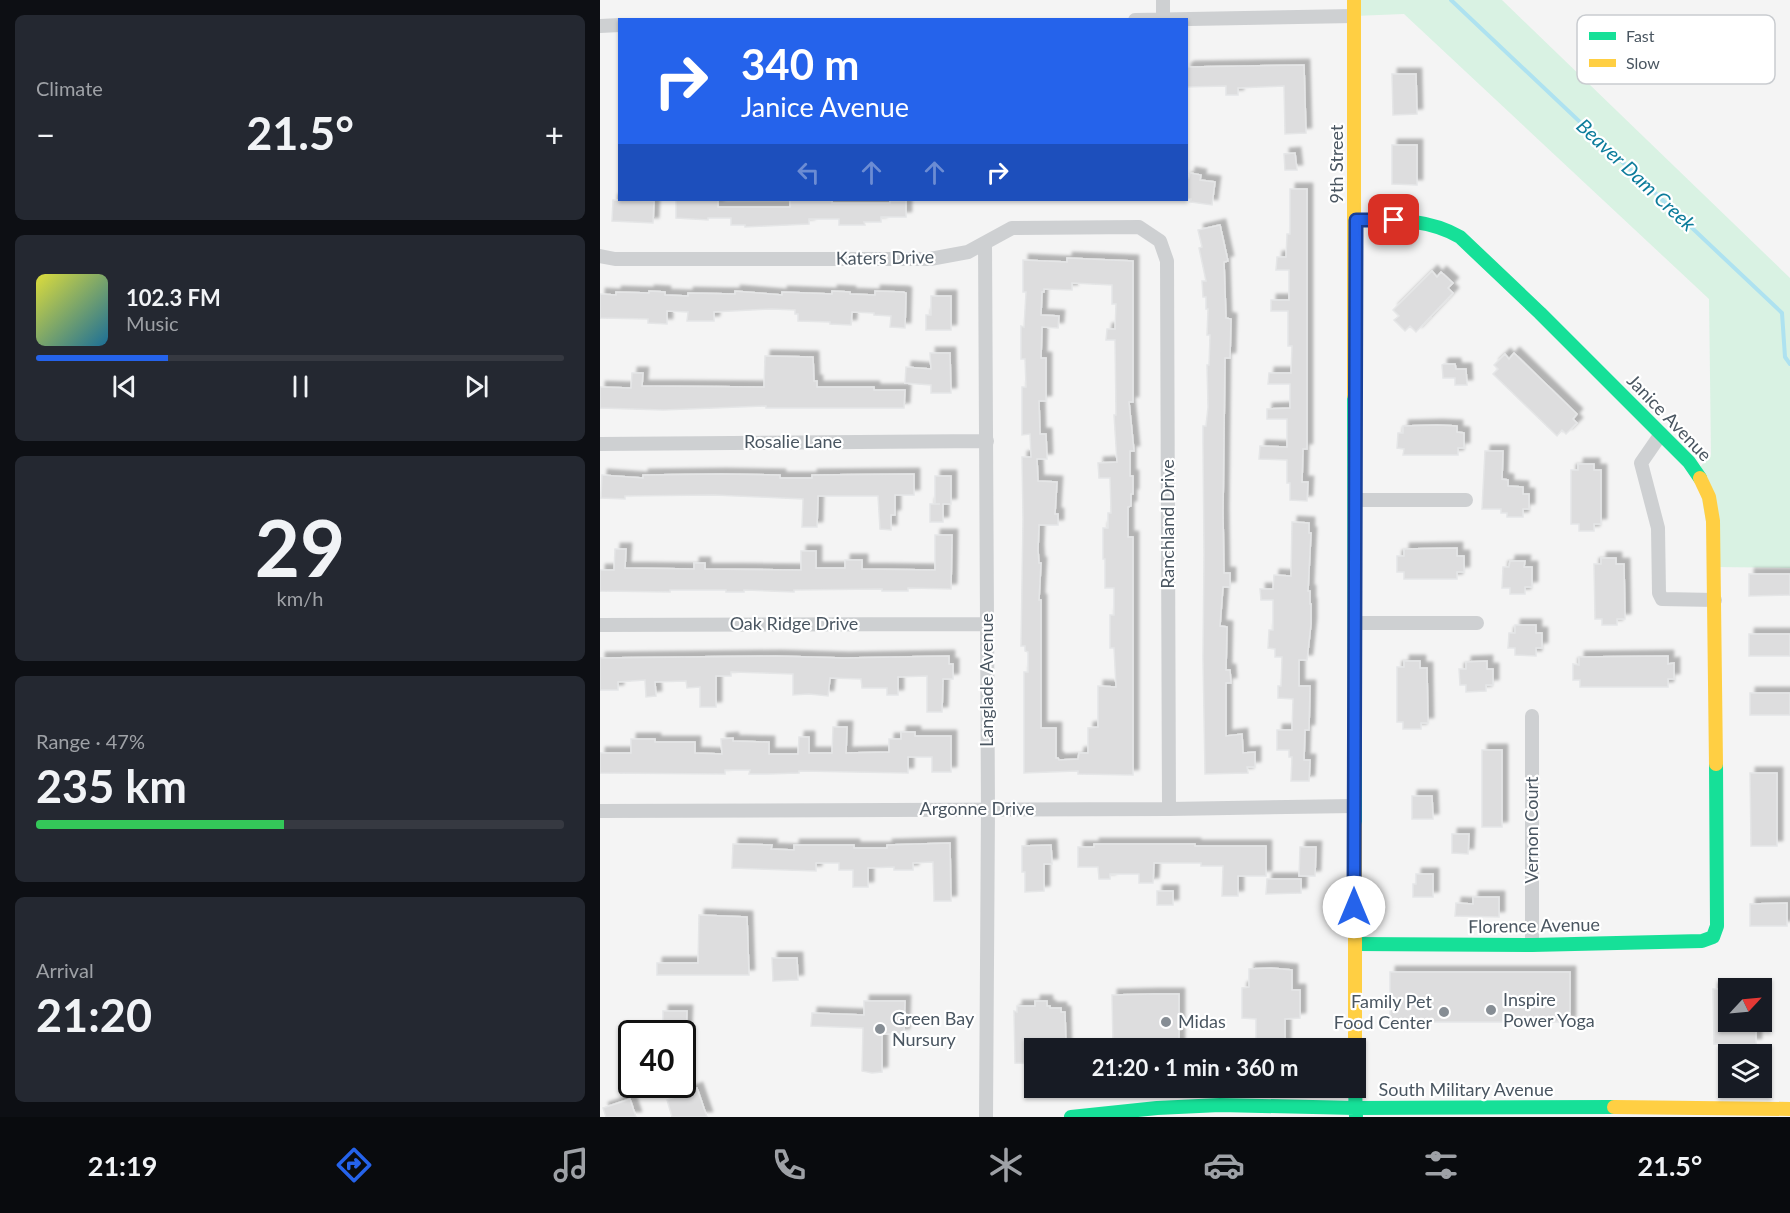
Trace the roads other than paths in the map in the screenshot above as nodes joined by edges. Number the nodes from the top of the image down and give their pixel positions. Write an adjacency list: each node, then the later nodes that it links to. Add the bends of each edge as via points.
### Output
1 (1163, 0): 4 (street)
2 (1354, 0): 3 (street, 9th Street)
3 (1354, 16): 5 (street); 8 (street, 9th Street)
4 (1164, 18)
5 (1188, 19)
6 (618, 25): 7 (street)
7 (600, 26)
8 (1356, 220): 12 (street, Janice Avenue, via 1420,221 1454,232); 15 (street, 9th Street)
9 (1160, 241): 10 (street, Katers Drive, via 1139,227 1012,228); 25 (street, Ranchland Drive, via 1167,261)
10 (985, 244): 11 (street, Katers Drive, via 968,252 930,259); 13 (street, Langlade Avenue)
11 (600, 256)
12 (1661, 434): 17 (street, Janice Avenue, via 1697,471 1710,496); 17 (street, via 1641,463 1658,528 1659,593 1662,599)
13 (987, 441): 14 (street, Rosalie Lane); 20 (street, Langlade Avenue)
14 (600, 444)
15 (1355, 500): 16 (street); 18 (street, 9th Street)
16 (1466, 500)
17 (1715, 600): 27 (street, Janice Avenue, via 1717,926)
18 (1356, 623): 19 (street); 23 (street, 9th Street)
19 (1477, 623)
20 (987, 624): 21 (street, Oak Ridge Drive); 24 (street, Langlade Avenue)
21 (600, 625)
22 (1532, 716): 29 (street, Vernon Court)
23 (1354, 806): 25 (street, Argonne Drive); 28 (street, 9th Street)
24 (987, 809): 25 (street, Argonne Drive); 26 (street, Argonne Drive); 34 (street, Langlade Avenue)
25 (1168, 809)
26 (600, 811)
27 (1713, 937): 29 (street, Florence Avenue, via 1702,941)
28 (1355, 944): 29 (street, Florence Avenue); 30 (street, 9th Street)
29 (1532, 945)
30 (1355, 1038)
31 (1355, 1098): 33 (street)
32 (1790, 1109): 33 (street, South Military Avenue, via 1608,1107)
33 (1356, 1113): 35 (street, South Military Avenue, via 1220,1105)
34 (986, 1117)
35 (1071, 1117)

